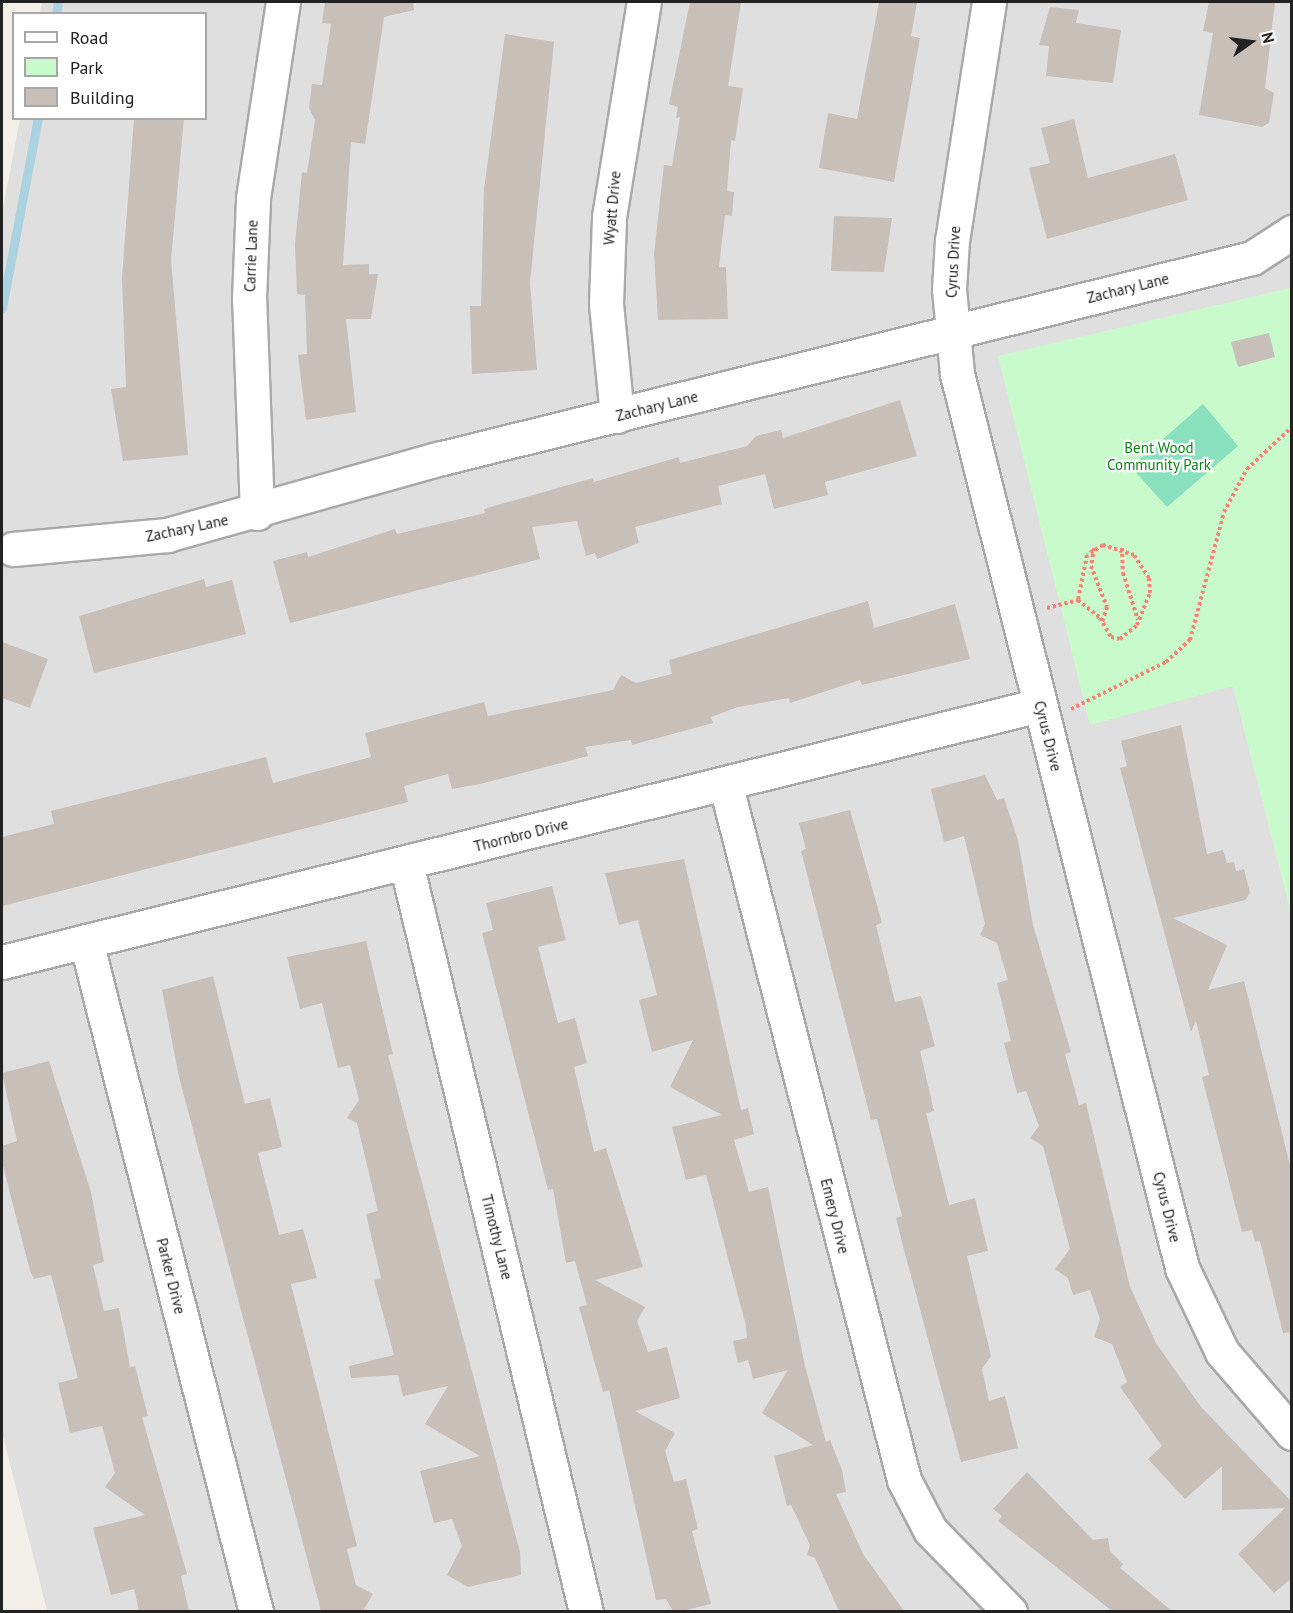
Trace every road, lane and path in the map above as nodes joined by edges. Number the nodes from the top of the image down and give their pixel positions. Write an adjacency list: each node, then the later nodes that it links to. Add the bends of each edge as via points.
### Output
1 (283, 2): 8 (street, Carrie Lane, via 253,198 249,299)
2 (644, 2): 6 (street, Wyatt Drive, via 609,217 606,304)
3 (989, 2): 5 (street, Cyrus Drive, via 952,240)
4 (1292, 232): 5 (street, Zachary Lane, via 1252,258)
5 (953, 331): 6 (street, Zachary Lane); 13 (street, Cyrus Drive, via 957,374)
6 (617, 416): 8 (street, Zachary Lane, via 438,459)
7 (1292, 427): 16 (path, via 1248,469 1224,512 1190,640 1166,662 1079,706)
8 (257, 513): 11 (street, Zachary Lane, via 167,535)
9 (1094, 548): 10 (path); 12 (path, via 1087,555); 15 (path, via 1091,566 1107,607)
10 (1122, 548): 14 (path, via 1123,573); 14 (path, via 1149,578 1150,593)
11 (13, 549)
12 (1078, 600): 13 (path); 15 (path)
13 (1018, 616): 16 (street, Cyrus Drive)
14 (1138, 621): 15 (path, via 1120,639 1112,637)
15 (1101, 623)
16 (1041, 711): 17 (street, Thornbro Drive); 21 (street, Cyrus Drive, via 1182,1268 1222,1352)
17 (726, 786): 18 (street, Thornbro Drive); 24 (street, Emery Drive, via 904,1480 930,1530)
18 (406, 863): 19 (street, Thornbro Drive); 23 (street, Timothy Lane)
19 (86, 941): 20 (street, Thornbro Drive); 22 (street, Parker Drive)
20 (2, 962)
21 (1292, 1433)
22 (256, 1611)
23 (586, 1611)
24 (1010, 1611)

